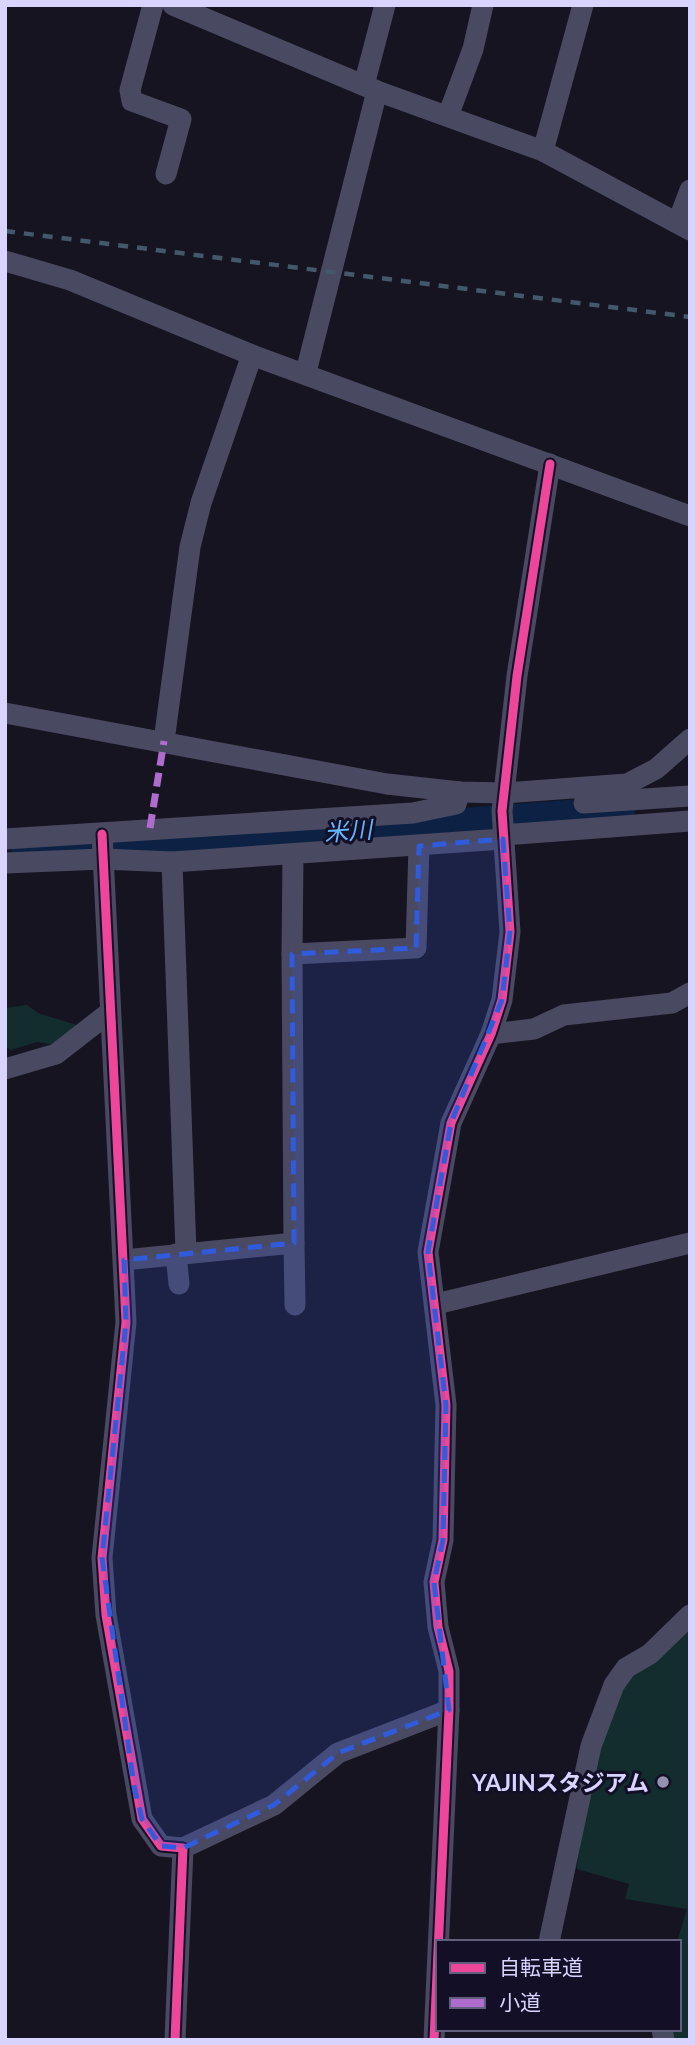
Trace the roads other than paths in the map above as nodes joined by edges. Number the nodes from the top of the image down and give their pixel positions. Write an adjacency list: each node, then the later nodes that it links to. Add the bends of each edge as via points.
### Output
1 (153, 5): 10 (street, via 130,90 132,101 141,107 180,119)
2 (173, 5): 6 (street)
3 (385, 5): 7 (street)
4 (483, 5): 8 (street, via 473,49)
5 (583, 5): 9 (street)
6 (202, 11): 7 (street)
7 (370, 88): 8 (street); 15 (street)
8 (448, 116): 9 (street)
9 (543, 151): 12 (street)
10 (166, 174)
11 (690, 190): 12 (street)
12 (684, 226)
13 (5, 261): 14 (street, via 69,280)
14 (253, 355): 15 (street); 20 (street, via 190,547)
15 (306, 372): 16 (street)
16 (550, 464): 17 (street); 23 (street, via 517,676)
17 (690, 516)
18 (5, 713): 20 (street)
19 (690, 739): 23 (street, via 656,769 627,784)
20 (164, 741): 21 (street, via 387,784)
21 (460, 792): 23 (street); 25 (street, via 456,804 413,813)
22 (690, 796): 23 (street)
23 (503, 819): 24 (street); 27 (street); 35 (street, via 510,932 502,1000)
24 (690, 821)
25 (102, 834): 26 (street); 29 (street)
26 (5, 839)
27 (419, 846): 28 (street); 32 (street, via 416,948)
28 (293, 855): 30 (street); 32 (street)
29 (103, 859): 30 (street); 31 (street); 34 (street)
30 (172, 862): 39 (street)
31 (5, 863)
32 (292, 954): 37 (street)
33 (690, 993): 35 (street, via 673,1003 564,1015 517,1034)
34 (110, 1012): 36 (street, via 56,1054); 40 (street)
35 (491, 1034): 42 (street, via 451,1123 446,1146 428,1252)
36 (5, 1069)
37 (293, 1243): 39 (street); 43 (street)
38 (690, 1243): 42 (street)
39 (181, 1253): 40 (street); 41 (street)
40 (124, 1259): 46 (street, via 127,1322 102,1558 106,1615 142,1819 161,1846)
41 (179, 1284)
42 (436, 1304): 45 (street, via 446,1405 443,1540 433,1582 449,1671)
43 (295, 1305)
44 (690, 1615): 48 (street, via 650,1654 626,1668 614,1685 591,1746)
45 (449, 1710): 46 (street, via 338,1753 274,1805); 47 (street)
46 (183, 1848): 50 (street)
47 (438, 1940)
48 (549, 1940)
49 (436, 1980): 51 (street)
50 (175, 2040)
51 (434, 2040)

